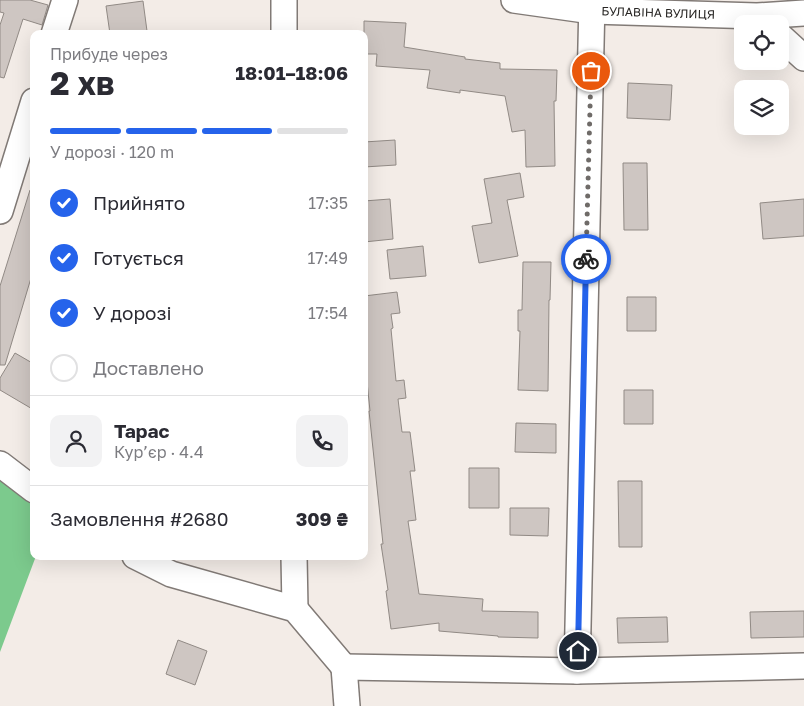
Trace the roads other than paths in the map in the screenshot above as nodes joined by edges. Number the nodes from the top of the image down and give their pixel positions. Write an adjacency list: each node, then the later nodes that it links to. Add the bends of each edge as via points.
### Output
1 (65, 0): 8 (street)
2 (284, 0): 9 (street)
3 (514, 0): 4 (street, БУЛАВІНА ВУЛИЦЯ)
4 (592, 6): 7 (street, БУЛАВІНА ВУЛИЦЯ); 21 (street)
5 (804, 12): 6 (street, БУЛАВІНА ВУЛИЦЯ)
6 (788, 15)
7 (734, 18)
8 (55, 30)
9 (284, 30)
10 (789, 44): 11 (street)
11 (804, 58)
12 (30, 114): 13 (street)
13 (0, 211)
14 (0, 464): 15 (street)
15 (30, 487)
16 (143, 560): 18 (street, via 171,574)
17 (294, 560): 18 (street)
18 (295, 609): 20 (street)
19 (804, 666): 21 (street)
20 (344, 667): 21 (street); 22 (street)
21 (577, 671)
22 (347, 706)

